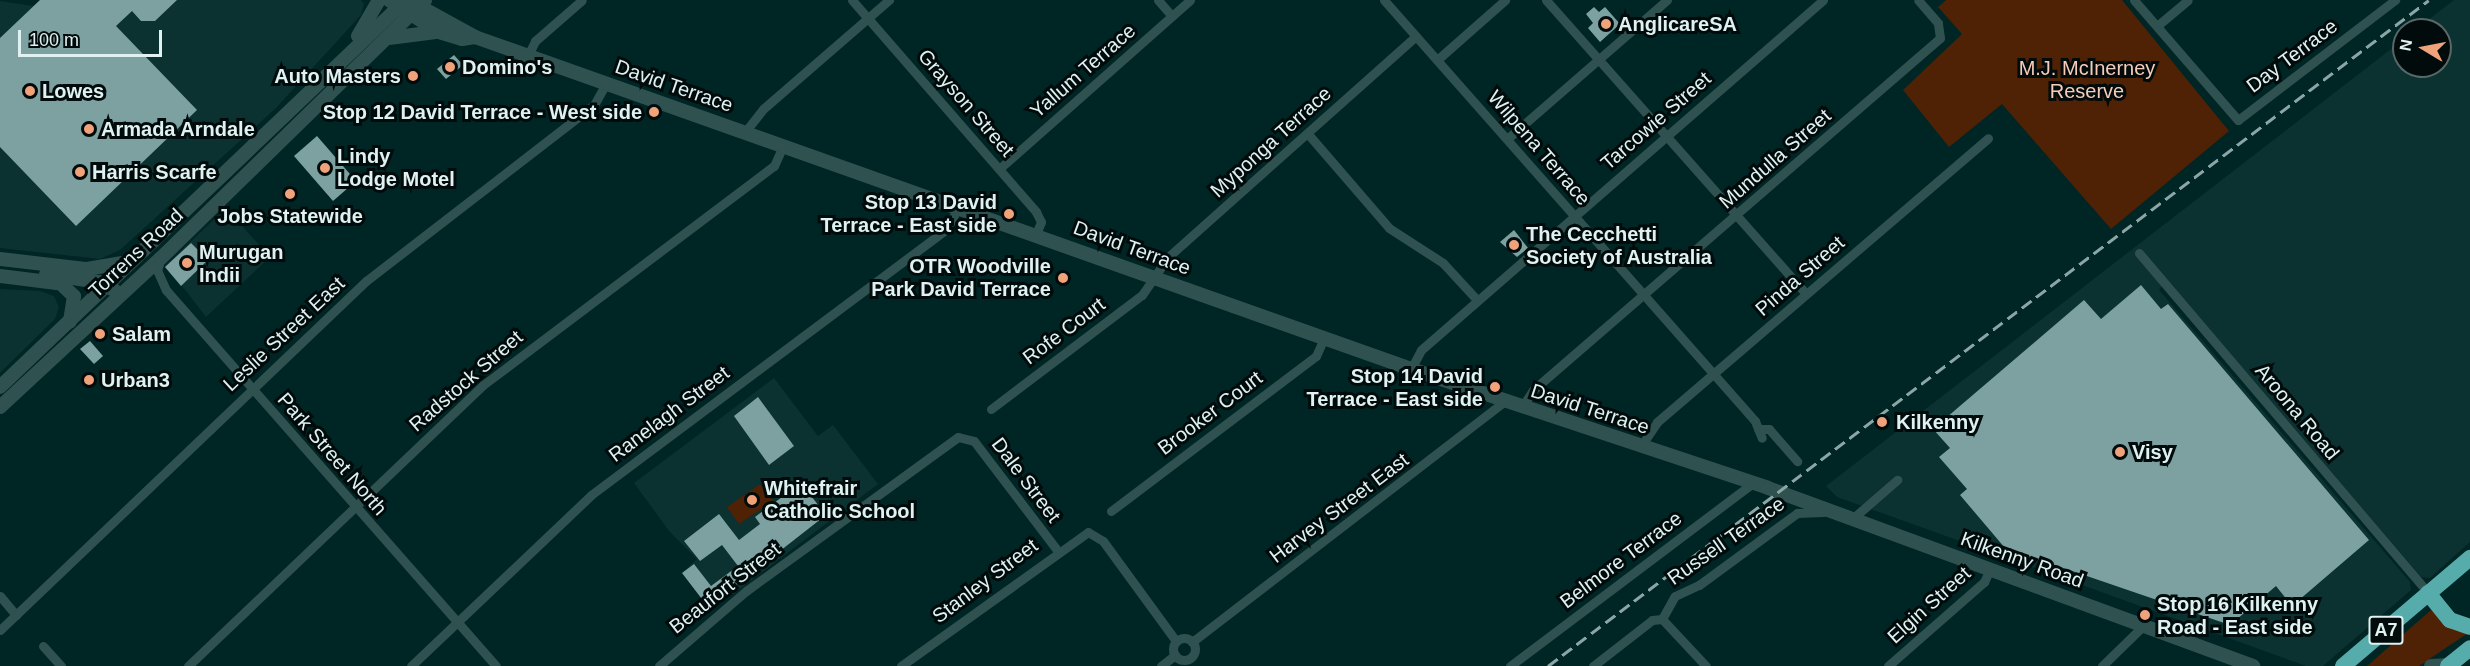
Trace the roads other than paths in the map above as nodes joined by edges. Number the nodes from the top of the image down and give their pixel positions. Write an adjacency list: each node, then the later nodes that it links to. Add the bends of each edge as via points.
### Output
1 (379, 0): 24 (main road)
2 (582, 0): 25 (street, via 535,41)
3 (852, 0): 18 (street, Grayson Street)
4 (889, 0): 18 (street)
5 (1158, 0): 17 (street)
6 (1190, 0): 17 (street, Yallum Terrace)
7 (1384, 0): 21 (street, Wilpena Terrace)
8 (1505, 0): 27 (street)
9 (1546, 0): 26 (street)
10 (1667, 0): 26 (street)
11 (1823, 0): 31 (street, Tarcowie Street)
12 (1918, 0): 38 (street, Mundulla Street, via 1940,31 1940,38)
13 (2134, 0): 19 (street)
14 (2188, 0): 19 (street)
15 (2396, 0): 19 (street, Day Terrace, via 2238,120)
16 (408, 5): 20 (main road, David Terrace); 22 (main road, David Terrace); 23 (main road, Torrens Road); 24 (main road, Torrens Road)
17 (1172, 16): 35 (street, Yallum Terrace)
18 (868, 18): 29 (street, via 763,110); 35 (street, Grayson Street)
19 (2157, 26)
20 (439, 32): 22 (main road, David Terrace, via 462,39); 23 (main road)
21 (1416, 36): 27 (street, Wilpena Terrace); 30 (street, Myponga Terrace)
22 (475, 37): 25 (main road, David Terrace)
23 (389, 38): 42 (main road, Torrens Road)
24 (355, 47): 41 (main road, Torrens Road)
25 (528, 56): 28 (main road, David Terrace)
26 (1599, 59): 31 (street); 33 (street)
27 (1437, 60): 33 (street, Wilpena Terrace)
28 (606, 83): 29 (main road, David Terrace); 58 (street, Leslie Street East, via 594,105 380,269)
29 (746, 132): 34 (main road, David Terrace)
30 (1308, 134): 46 (street, Myponga Terrace, via 1168,257); 52 (street, via 1389,228 1443,262)
31 (1668, 135): 37 (street, Tarcowie Street); 38 (street)
32 (1988, 138): 49 (street, Pinda Street)
33 (1507, 139): 37 (street, Wilpena Terrace)
34 (783, 146): 36 (main road, David Terrace); 69 (street, Radstock Street, via 774,166 483,385)
35 (999, 169): 39 (street, Grayson Street, via 1039,217)
36 (958, 207): 39 (main road, David Terrace); 80 (street, Ranelagh Street, via 947,229 591,495)
37 (1574, 215): 50 (street, Wilpena Terrace); 52 (street, Tarcowie Street)
38 (1738, 215): 49 (street); 50 (street, Mundulla Street)
39 (1036, 234): 46 (main road, David Terrace)
40 (2139, 253): 76 (street, Aroona Road)
41 (139, 256): 43 (main road, via 110,268 91,269); 48 (main road, Torrens Road)
42 (161, 258): 51 (main road, Torrens Road); 58 (street, Park Street North, via 157,270 166,290)
43 (0, 260)
44 (0, 267): 48 (main road)
45 (0, 276): 47 (main road)
46 (1154, 277): 54 (main road, David Terrace); 62 (street, Rofe Court, via 1142,295)
47 (60, 284): 48 (main road); 53 (main road, via 74,296)
48 (105, 289): 51 (main road); 53 (main road, Torrens Road)
49 (1806, 294): 56 (street, Pinda Street)
50 (1645, 295): 56 (street, Wilpena Terrace); 61 (street, Mundulla Street, via 1533,390)
51 (119, 296): 60 (main road, Torrens Road)
52 (1477, 300): 55 (street, Tarcowie Street, via 1421,350)
53 (70, 323): 57 (main road, Torrens Road)
54 (1324, 338): 55 (main road, David Terrace); 70 (street, Brooker Court, via 1316,356)
55 (1411, 369): 59 (main road, David Terrace)
56 (1713, 373): 64 (street, Pinda Street, via 1646,433); 65 (street, Wilpena Terrace, via 1760,434 1769,429)
57 (0, 387)
58 (252, 389): 69 (street, Park Street North); 78 (street, Leslie Street East)
59 (1505, 401): 61 (main road, David Terrace); 85 (street, Harvey Street East)
60 (0, 407)
61 (1522, 407): 64 (main road, David Terrace)
62 (991, 409)
63 (962, 436): 73 (street, Dale Street, via 974,441); 95 (street, Beaufort Street, via 746,591)
64 (1641, 446): 67 (main road, David Terrace)
65 (1797, 461)
66 (1897, 480): 72 (street)
67 (1753, 483): 68 (main road, David Terrace); 99 (street, Belmore Terrace)
68 (1778, 492): 71 (main road, Kilkenny Road)
69 (354, 508): 80 (street, Park Street North); 92 (street, Radstock Street)
70 (1111, 511)
71 (1834, 513): 72 (main road, Kilkenny Road); 79 (street, Russell Terrace, via 1804,511 1699,585 1675,596)
72 (1852, 519): 75 (main road, Kilkenny Road)
73 (1057, 550): 84 (street, Stanley Street, via 1080,534 1093,533); 96 (street, Stanley Street)
74 (2470, 558): 76 (highway, A7)
75 (1990, 569): 81 (main road, Kilkenny Road); 103 (street, Elgin Street, via 1984,582)
76 (2428, 593): 82 (highway, via 2450,620); 106 (highway, A7)
77 (0, 596): 78 (street)
78 (16, 615): 83 (street, Leslie Street East)
79 (1662, 619): 90 (street, Russell Terrace, via 1652,620); 102 (street)
80 (456, 622): 93 (street, Ranelagh Street); 94 (street, Park Street North)
81 (2144, 625): 104 (street); 105 (main road, Kilkenny Road)
82 (2470, 627)
83 (0, 630)
84 (1176, 641): 85 (street, via 1186,638); 88 (street)
85 (1192, 642): 89 (street)
86 (43, 646): 91 (street)
87 (2470, 648): 108 (highway)
88 (1175, 656): 89 (street); 97 (street)
89 (1191, 657): 98 (street)
90 (1604, 657): 100 (street, Russell Terrace); 101 (street)
91 (61, 666)
92 (188, 666)
93 (411, 666)
94 (495, 666)
95 (659, 666)
96 (901, 666)
97 (1161, 666)
98 (1198, 666)
99 (1510, 666)
100 (1593, 666)
101 (1611, 666)
102 (1706, 666)
103 (1888, 666)
104 (2102, 666)
105 (2253, 666)
106 (2343, 666)
107 (2431, 666): 108 (main road)
108 (2449, 666)

